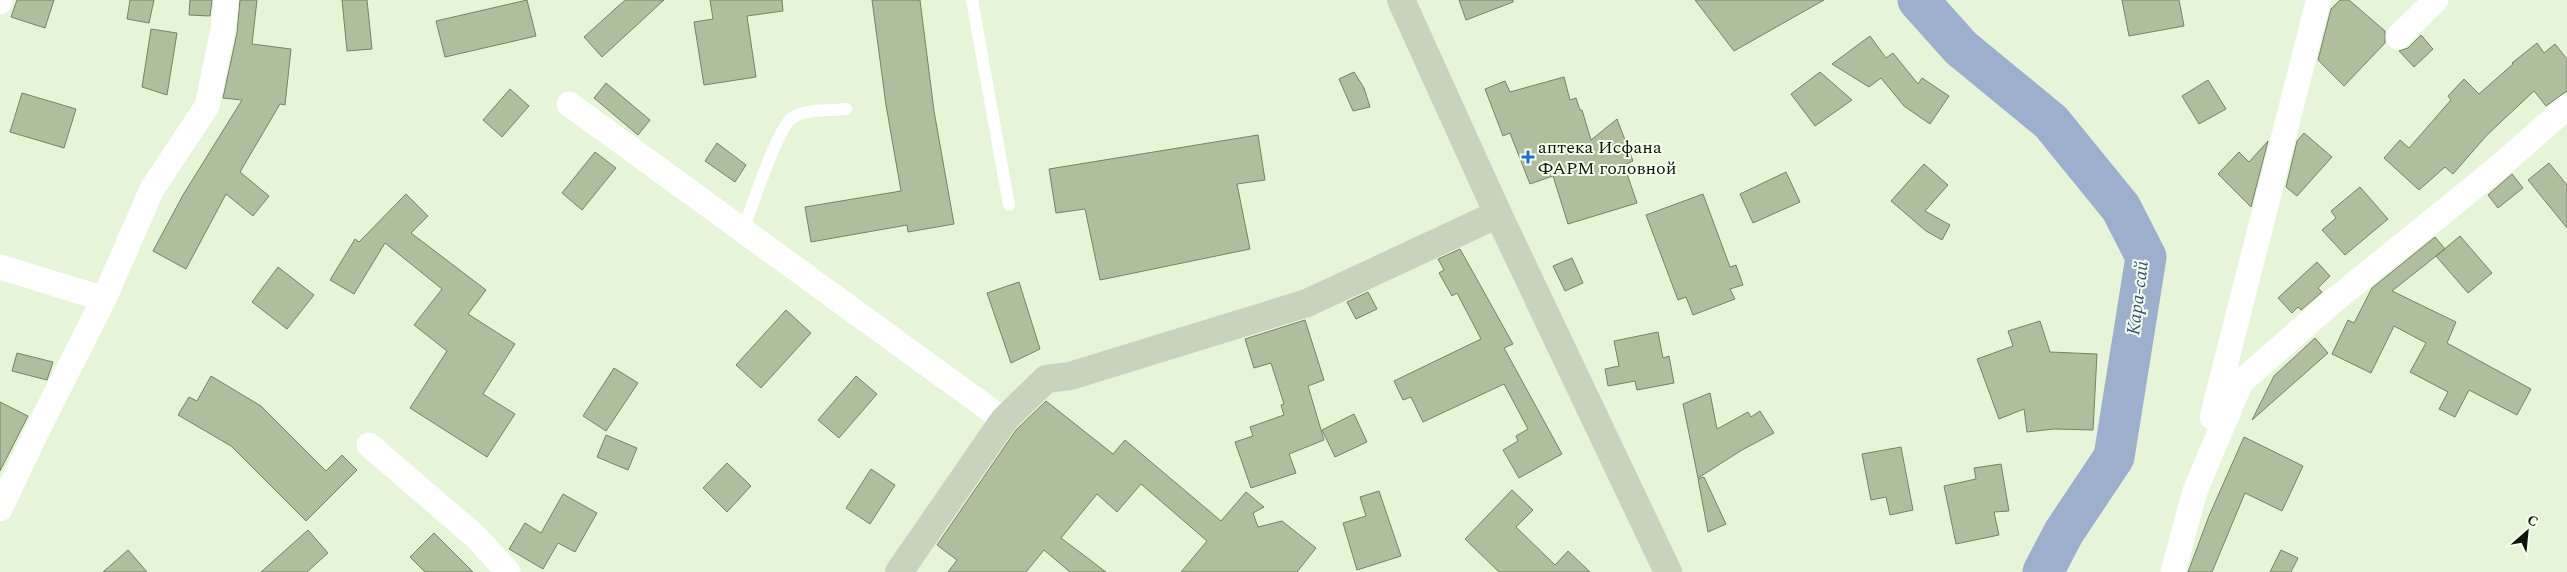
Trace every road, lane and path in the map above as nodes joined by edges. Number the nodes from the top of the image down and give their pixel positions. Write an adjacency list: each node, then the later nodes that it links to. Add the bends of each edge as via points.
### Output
1 (226, 0): 16 (street, via 207,106 152,189)
2 (972, 0): 12 (lane)
3 (1385, 0): 7 (street)
4 (1401, 0): 7 (street)
5 (2436, 0): 8 (street)
6 (2318, 2): 23 (street)
7 (1412, 27): 13 (street)
8 (2398, 37)
9 (569, 104): 14 (street)
10 (2567, 107): 23 (street, via 2500,166 2331,302 2241,382 2195,491)
11 (846, 109): 14 (lane, via 803,113 790,120 780,136)
12 (1009, 205)
13 (1498, 214): 17 (street, via 1307,303 1070,376 1046,379); 22 (street)
14 (743, 230): 17 (street)
15 (0, 267): 16 (street)
16 (104, 299): 19 (street)
17 (1004, 420): 21 (street)
18 (369, 445): 20 (street, via 476,537)
19 (0, 509)
20 (508, 572)
21 (899, 572)
22 (1668, 572)
23 (2173, 572)

